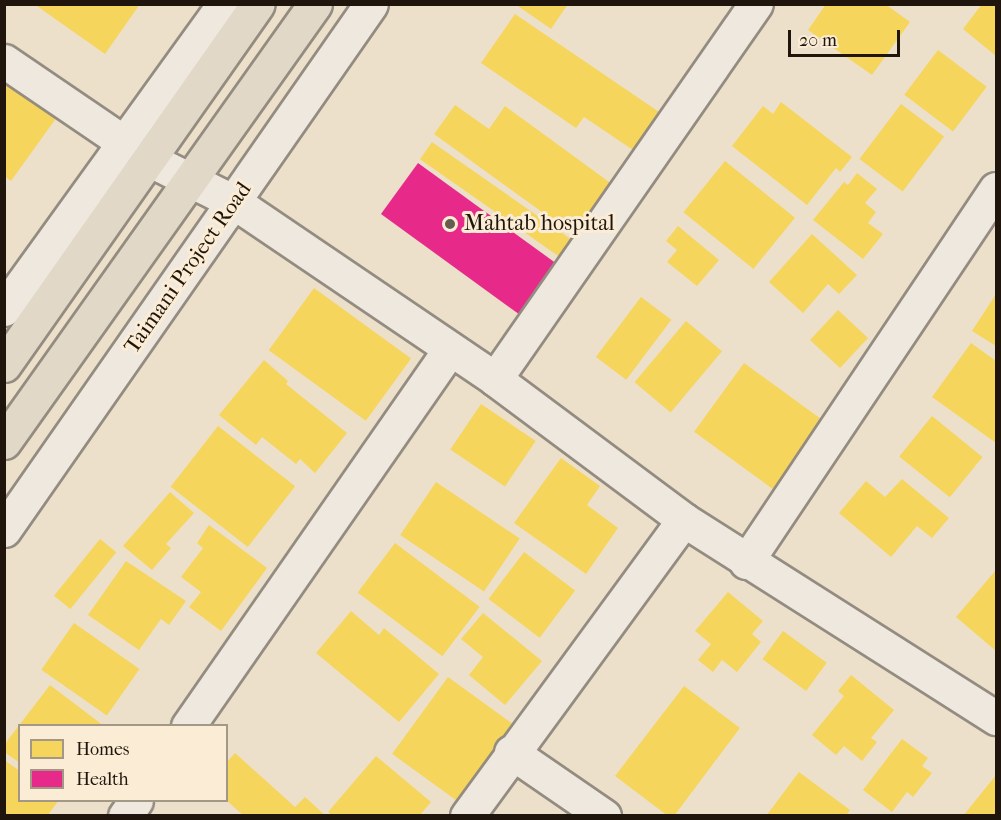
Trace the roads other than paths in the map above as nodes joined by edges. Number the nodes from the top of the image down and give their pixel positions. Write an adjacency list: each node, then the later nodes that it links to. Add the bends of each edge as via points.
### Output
1 (224, 4): 7 (street)
2 (258, 4): 7 (main road)
3 (315, 4): 8 (main road, Taimani Project Road)
4 (371, 4): 10 (street, Taimani Project Road)
5 (756, 4): 14 (street)
6 (4, 61): 7 (street)
7 (138, 151): 8 (street); 11 (street); 13 (main road)
8 (193, 181): 10 (street); 15 (main road, Taimani Project Road)
9 (996, 189): 18 (street)
10 (234, 202): 12 (street); 17 (street, Taimani Project Road)
11 (4, 309)
12 (449, 350): 14 (street); 20 (street)
13 (4, 365)
14 (495, 379): 16 (street)
15 (4, 442)
16 (684, 520): 18 (street); 21 (street)
17 (4, 530)
18 (746, 562): 19 (street)
19 (996, 718)
20 (189, 724)
21 (511, 752): 24 (street); 25 (street)
22 (135, 802): 23 (street)
23 (125, 816)
24 (467, 816)
25 (604, 816)

